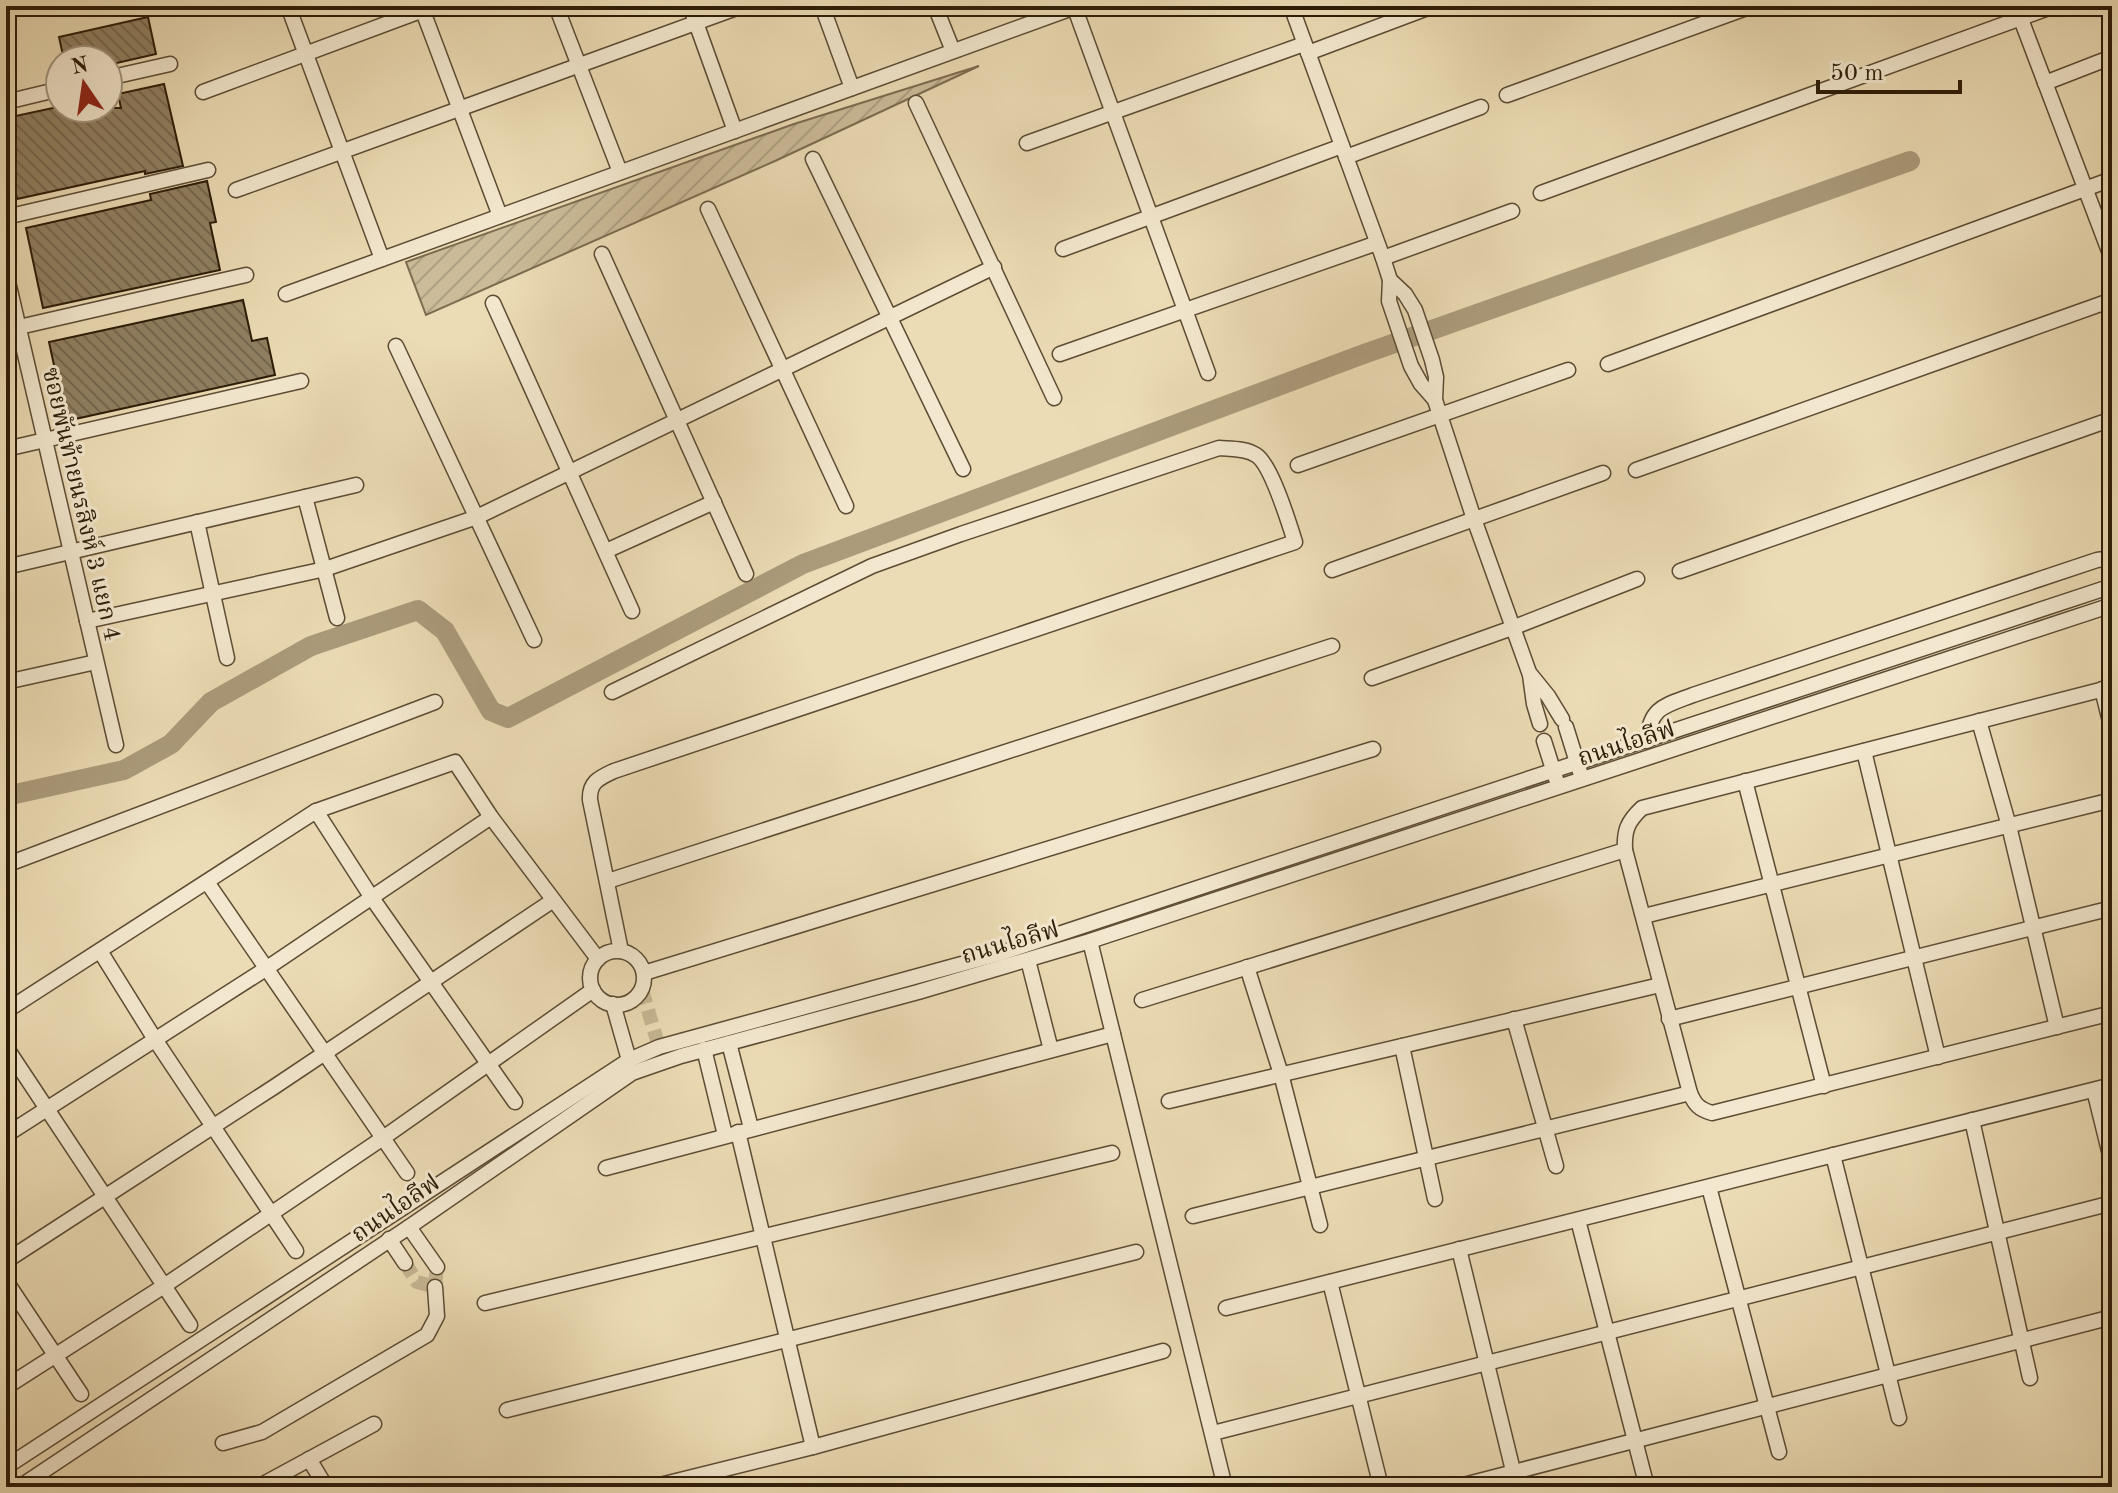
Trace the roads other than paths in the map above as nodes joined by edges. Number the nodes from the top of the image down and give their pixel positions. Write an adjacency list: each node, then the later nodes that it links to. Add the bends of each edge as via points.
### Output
1 (288, 6): 17 (street)
2 (556, 6): 20 (street)
3 (690, 6): 14 (street)
4 (742, 6): 14 (street)
5 (822, 6): 23 (street)
6 (935, 6): 16 (street)
7 (1075, 6): 16 (street); 31 (street)
8 (1291, 6): 15 (street)
9 (1433, 6): 15 (street)
10 (1752, 6): 26 (street)
11 (2054, 6): 13 (street)
12 (426, 7): 17 (street); 30 (street)
13 (2019, 12): 22 (street); 42 (street)
14 (696, 23): 20 (street); 32 (street)
15 (1306, 48): 31 (street); 34 (street)
16 (953, 51): 23 (street)
17 (306, 54): 24 (street); 35 (street)
18 (2112, 57): 22 (street)
19 (170, 64): 21 (street)
20 (579, 65): 30 (street); 38 (street)
21 (124, 74)
22 (2045, 83): 40 (street)
23 (852, 88): 32 (street)
24 (203, 92)
25 (44, 93): 27 (street)
26 (1507, 95)
27 (6, 102)
28 (916, 103): 54 (street)
29 (1481, 107): 34 (street)
30 (460, 109): 35 (street); 45 (street)
31 (1113, 112): 33 (street); 46 (street)
32 (735, 131): 38 (street)
33 (1027, 143)
34 (1344, 151): 46 (street); 48 (street)
35 (342, 152): 41 (street); 52 (street)
36 (813, 159): 62 (street)
37 (208, 170): 47 (street)
38 (620, 172): 45 (street)
39 (2112, 179): 40 (street)
40 (2086, 189): 53 (street); 66 (street)
41 (236, 190)
42 (1541, 193)
43 (708, 209): 67 (street)
44 (1512, 211): 51 (street)
45 (500, 216): 52 (street)
46 (1151, 216): 49 (street); 61 (street)
47 (6, 217)
48 (1377, 243): 51 (street); 61 (street)
49 (1063, 249)
50 (602, 254): 75 (street)
51 (1383, 258): 57 (street)
52 (382, 259): 58 (street)
53 (2112, 259)
54 (994, 267): 62 (street); 71 (street)
55 (6, 273): 63 (street, ซอยพันท้ายนรสิงห์ 3 แยก 4)
56 (246, 275): 63 (street)
57 (1390, 280): 72 (street, via 1389,301 1411,366); 72 (street, via 1415,310 1436,377)
58 (286, 294)
59 (2112, 300): 80 (street)
60 (493, 303): 81 (street)
61 (1185, 310): 65 (street); 69 (street)
62 (890, 319): 67 (street); 79 (street)
63 (12, 329): 76 (street, ซอยพันท้ายนรสิงห์ 3 แยก 4)
64 (396, 346): 87 (street)
65 (1060, 354)
66 (1608, 364)
67 (784, 367): 75 (street); 86 (street)
68 (1568, 370): 73 (street)
69 (1208, 373)
70 (301, 381): 76 (street)
71 (1054, 398)
72 (1435, 400): 73 (street)
73 (1440, 416): 78 (street); 88 (street)
74 (2112, 419): 96 (street)
75 (677, 420): 81 (street); 85 (street)
76 (45, 440): 77 (street); 90 (street, ซอยพันท้ายนรสิงห์ 3 แยก 4)
77 (6, 449)
78 (1298, 465)
79 (963, 469)
80 (1636, 470)
81 (571, 472): 87 (street); 91 (street)
82 (1603, 473): 88 (street)
83 (356, 485): 84 (street)
84 (305, 497): 89 (street); 94 (street)
85 (714, 502): 91 (street); 97 (street)
86 (846, 506)
87 (477, 517): 94 (street); 106 (street)
88 (1474, 519): 95 (street); 105 (street)
89 (197, 522): 90 (street); 100 (street)
90 (70, 551): 93 (street); 104 (street, ซอยพันท้ายนรสิงห์ 3 แยก 4)
91 (606, 551): 102 (street)
92 (2112, 558): 120 (street, via 1663,706 1652,715)
93 (6, 567)
94 (325, 569): 100 (street); 103 (street)
95 (1332, 570)
96 (1680, 571)
97 (746, 574)
98 (1637, 579): 105 (street)
99 (2112, 586): 120 (street, ถนนไอลีฟ)
100 (214, 593): 104 (street); 108 (street)
101 (2112, 605): 126 (street, ถนนไอลีฟ)
102 (632, 611)
103 (337, 618)
104 (87, 621): 109 (street, ซอยพันท้ายนรสิงห์ 3 แยก 4)
105 (1512, 628): 110 (street); 111 (street)
106 (534, 640)
107 (1332, 646): 136 (street)
108 (227, 658)
109 (96, 662): 112 (street); 121 (street, ซอยพันท้ายนรสิงห์ 3 แยก 4)
110 (1530, 675): 117 (street); 124 (street, via 1564,723)
111 (1372, 678)
112 (6, 682)
113 (2107, 688): 116 (street); 118 (street)
114 (612, 692): 136 (street, via 872,566 1219,448 1259,456 1295,542 596,779 590,789)
115 (435, 702): 135 (street)
116 (1979, 721): 123 (street); 132 (street)
117 (1540, 724)
118 (2112, 730)
119 (1544, 741): 125 (street)
120 (1647, 741): 124 (street, ถนนไอลีฟ)
121 (116, 745)
122 (1373, 749): 152 (street)
123 (1864, 751): 127 (street); 134 (street)
124 (1577, 763): 125 (street, ถนนไอลีฟ); 126 (street)
125 (1554, 771): 128 (street); 173 (street, ถนนไอลีฟ, via 998,954 659,1047)
126 (1583, 780): 128 (street, ถนนไอลีฟ)
127 (1745, 781): 133 (street, via 1642,808 1624,833); 138 (street)
128 (1558, 788): 144 (street, ถนนไอลีฟ)
129 (2112, 800): 132 (street)
130 (316, 811): 131 (street, via 455,762); 137 (street); 139 (street)
131 (491, 817): 139 (street); 140 (street)
132 (2009, 826): 134 (street); 143 (street)
133 (1625, 850): 142 (street); 150 (street)
134 (1889, 855): 138 (street); 147 (street)
135 (6, 865)
136 (608, 881): 146 (street)
137 (207, 882): 145 (street); 151 (street)
138 (1773, 884): 142 (street); 155 (street)
139 (372, 898): 151 (street); 153 (street)
140 (552, 901): 148 (street); 153 (street)
141 (2112, 908): 143 (street)
142 (1644, 916): 154 (street)
143 (2032, 928): 147 (street); 163 (street)
144 (1090, 941): 149 (street, ถนนไอลีฟ); 164 (street)
145 (100, 951): 159 (street); 165 (street)
146 (621, 951): 148 (street); 152 (street, via 636,958)
147 (1914, 958): 155 (street); 172 (street)
148 (598, 959): 156 (street, via 590,974)
149 (1028, 960): 166 (street, ถนนไอลีฟ); 170 (street)
150 (1247, 967): 157 (street); 175 (street)
151 (267, 968): 165 (street); 171 (street)
152 (644, 973): 158 (street, via 637,997)
153 (433, 982): 171 (street); 174 (street)
154 (1660, 985): 161 (street); 162 (street)
155 (1798, 987): 162 (street); 177 (street)
156 (593, 990): 158 (street); 174 (street)
157 (1142, 1000)
158 (613, 1004): 173 (street)
159 (6, 1011)
160 (2112, 1013): 163 (street)
161 (1514, 1019): 167 (street); 185 (street)
162 (1669, 1019): 179 (street)
163 (2057, 1027): 172 (street)
164 (1113, 1034): 170 (street); 240 (street)
165 (156, 1041): 182 (street); 184 (street)
166 (729, 1043): 169 (street, ถนนไอลีฟ); 186 (street)
167 (1402, 1046): 175 (street); 191 (street)
168 (6, 1047): 182 (street)
169 (704, 1049): 186 (street); 205 (street, ถนนไอลีฟ, via 632,1073)
170 (1051, 1050): 186 (street)
171 (325, 1052): 184 (street); 188 (street)
172 (1938, 1057): 177 (street)
173 (629, 1060): 246 (street, ถนนไอลีฟ)
174 (488, 1065): 181 (street); 188 (street)
175 (1281, 1074): 180 (street); 196 (street)
176 (2112, 1085): 178 (street)
177 (1824, 1086): 179 (street, via 1712,1113 1695,1104)
178 (2094, 1090): 183 (street); 192 (street)
179 (1690, 1093): 185 (street)
180 (1169, 1101)
181 (515, 1102)
182 (47, 1109): 187 (street); 198 (street)
183 (1972, 1120): 190 (street); 206 (street)
184 (211, 1126): 198 (street); 201 (street)
185 (1544, 1129): 191 (street); 193 (street)
186 (738, 1131): 194 (street); 207 (street)
187 (6, 1135)
188 (383, 1138): 195 (street); 201 (street)
189 (1112, 1153): 207 (street)
190 (1833, 1155): 197 (street); 215 (street)
191 (1426, 1158): 196 (street); 199 (street)
192 (2112, 1163)
193 (1556, 1166)
194 (606, 1168)
195 (407, 1173)
196 (1310, 1187): 202 (street); 204 (street)
197 (1709, 1187): 203 (street); 220 (street)
198 (105, 1198): 212 (street); 218 (street)
199 (1435, 1199)
200 (2112, 1203): 206 (street)
201 (270, 1214): 210 (street); 218 (street)
202 (1193, 1216)
203 (1578, 1220): 209 (street); 225 (street)
204 (1320, 1225)
205 (409, 1227): 208 (street, ถนนไอลีฟ); 214 (street)
206 (1997, 1232): 215 (street); 227 (street)
207 (762, 1235): 221 (street); 226 (street)
208 (389, 1239): 213 (street); 248 (street, ถนนไอลีฟ)
209 (1459, 1249): 217 (street); 230 (street)
210 (296, 1251)
211 (1136, 1252): 226 (street)
212 (6, 1261)
213 (405, 1263)
214 (437, 1267)
215 (1861, 1267): 220 (street); 231 (street)
216 (6, 1281): 229 (street)
217 (1330, 1282): 222 (street); 235 (street)
218 (164, 1286): 224 (street); 229 (street)
219 (435, 1287): 242 (street, via 437,1316 427,1335 262,1432)
220 (1738, 1298): 225 (street); 236 (street)
221 (485, 1303)
222 (1226, 1308)
223 (2112, 1317): 227 (street)
224 (190, 1325)
225 (1607, 1332): 230 (street); 241 (street)
226 (788, 1340): 237 (street); 243 (street)
227 (2021, 1340): 231 (street); 232 (street)
228 (1163, 1351): 243 (street)
229 (57, 1355): 233 (street); 234 (street)
230 (1487, 1363): 235 (street); 247 (street)
231 (1888, 1375): 236 (street); 238 (street)
232 (2030, 1378)
233 (6, 1387)
234 (81, 1394)
235 (1359, 1396): 240 (street); 253 (street)
236 (1767, 1406): 241 (street); 244 (street)
237 (507, 1410)
238 (1899, 1418)
239 (374, 1424): 245 (street)
240 (1213, 1433): 252 (street)
241 (1635, 1441): 247 (street); 255 (street)
242 (223, 1443)
243 (813, 1447): 251 (street)
244 (1779, 1452)
245 (309, 1459): 249 (street); 250 (street)
246 (7, 1464): 248 (street)
247 (1516, 1480): 254 (street)
248 (14, 1486)
249 (258, 1487)
250 (326, 1487)
251 (652, 1487)
252 (1225, 1487)
253 (1381, 1487)
254 (1456, 1487)
255 (1647, 1487)

